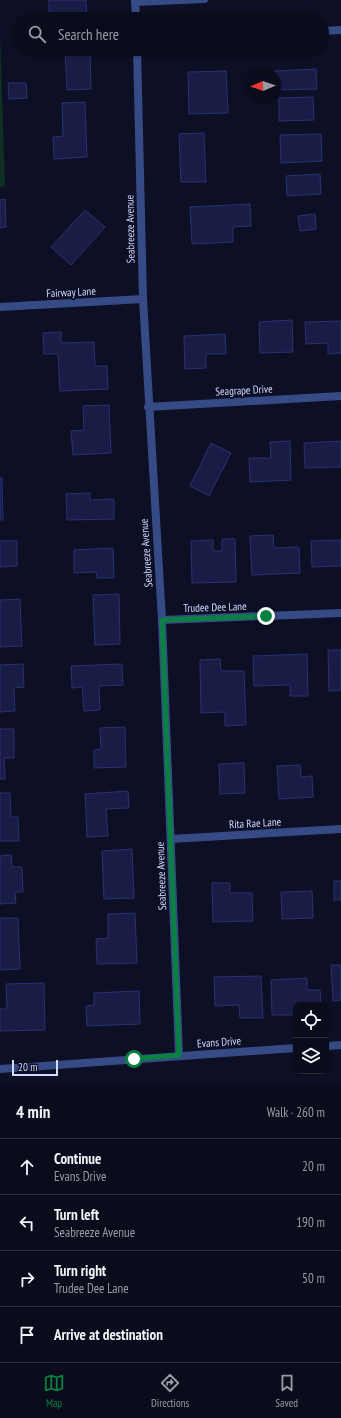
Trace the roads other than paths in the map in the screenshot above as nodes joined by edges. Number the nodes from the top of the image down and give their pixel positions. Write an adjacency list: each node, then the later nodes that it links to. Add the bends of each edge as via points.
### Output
1 (204, 0): 2 (lane)
2 (135, 2): 3 (street)
3 (136, 12)
4 (329, 30): 5 (street)
5 (341, 30)
6 (137, 56): 7 (street, Seabreeze Avenue)
7 (143, 299): 8 (street, Fairway Lane); 10 (street, Seabreeze Avenue)
8 (0, 307)
9 (341, 396): 10 (street, Seagrape Drive)
10 (148, 407): 12 (street, Seabreeze Avenue)
11 (341, 613): 12 (street, Trudee Dee Lane)
12 (162, 620): 14 (street, Seabreeze Avenue)
13 (341, 829): 14 (street, Rita Rae Lane)
14 (171, 840): 18 (street, Seabreeze Avenue)
15 (341, 1045): 16 (street)
16 (329, 1046)
17 (293, 1048): 18 (street, Evans Drive)
18 (179, 1055): 19 (street, Evans Drive)
19 (0, 1069)

